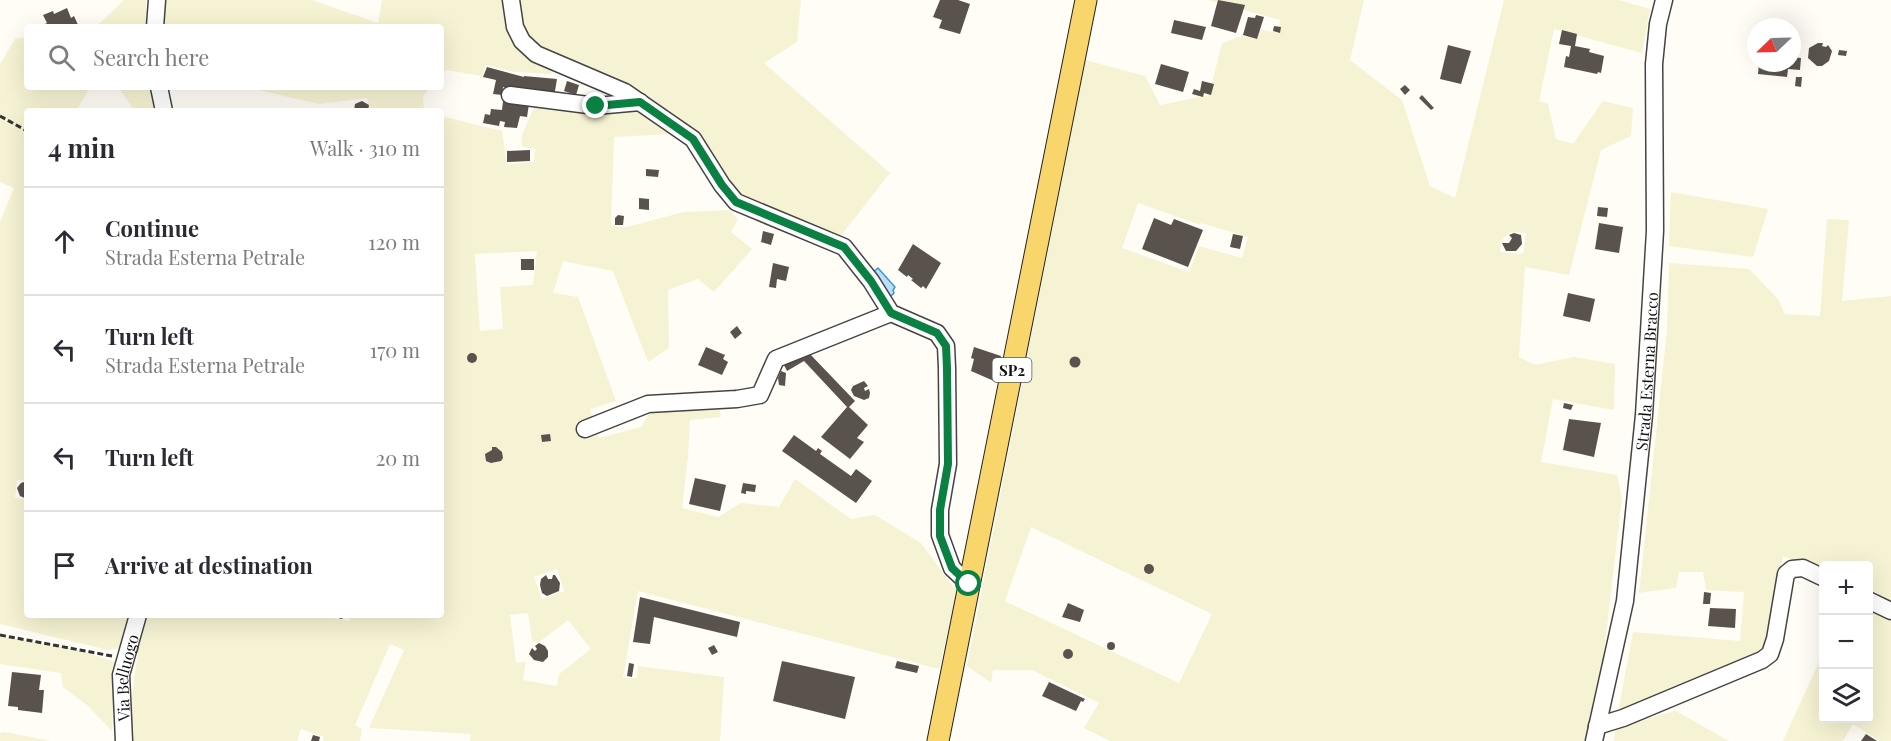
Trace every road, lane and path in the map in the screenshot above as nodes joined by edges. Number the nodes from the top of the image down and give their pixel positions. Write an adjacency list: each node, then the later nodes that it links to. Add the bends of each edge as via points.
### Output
1 (157, 0): 5 (street)
2 (511, 0): 8 (street, via 515,27 522,41 536,54)
3 (1086, 0): 15 (main road, SP2)
4 (1661, 1): 21 (street, Strada Esterna Bracco, via 1654,64 1655,231 1644,415 1625,600)
5 (154, 24)
6 (160, 90): 9 (street)
7 (510, 95): 8 (street, via 596,106)
8 (640, 102): 12 (street, via 693,139 736,202 844,247)
9 (163, 108)
10 (0, 116): 11 (path)
11 (24, 129)
12 (891, 313): 13 (street, via 776,359 760,395 648,404); 15 (street, via 937,333 946,346 948,464 940,536 952,568)
13 (585, 429)
14 (1819, 576): 21 (street, via 1803,568 1786,574 1775,639 1770,654 1762,660)
15 (969, 584): 23 (main road, SP2)
16 (1873, 602): 17 (street)
17 (1891, 611)
18 (137, 618): 20 (street, Via Belluogo)
19 (0, 634): 20 (path)
20 (125, 659): 22 (street, Via Belluogo, via 121,675)
21 (1595, 733)
22 (124, 741)
23 (938, 741)

